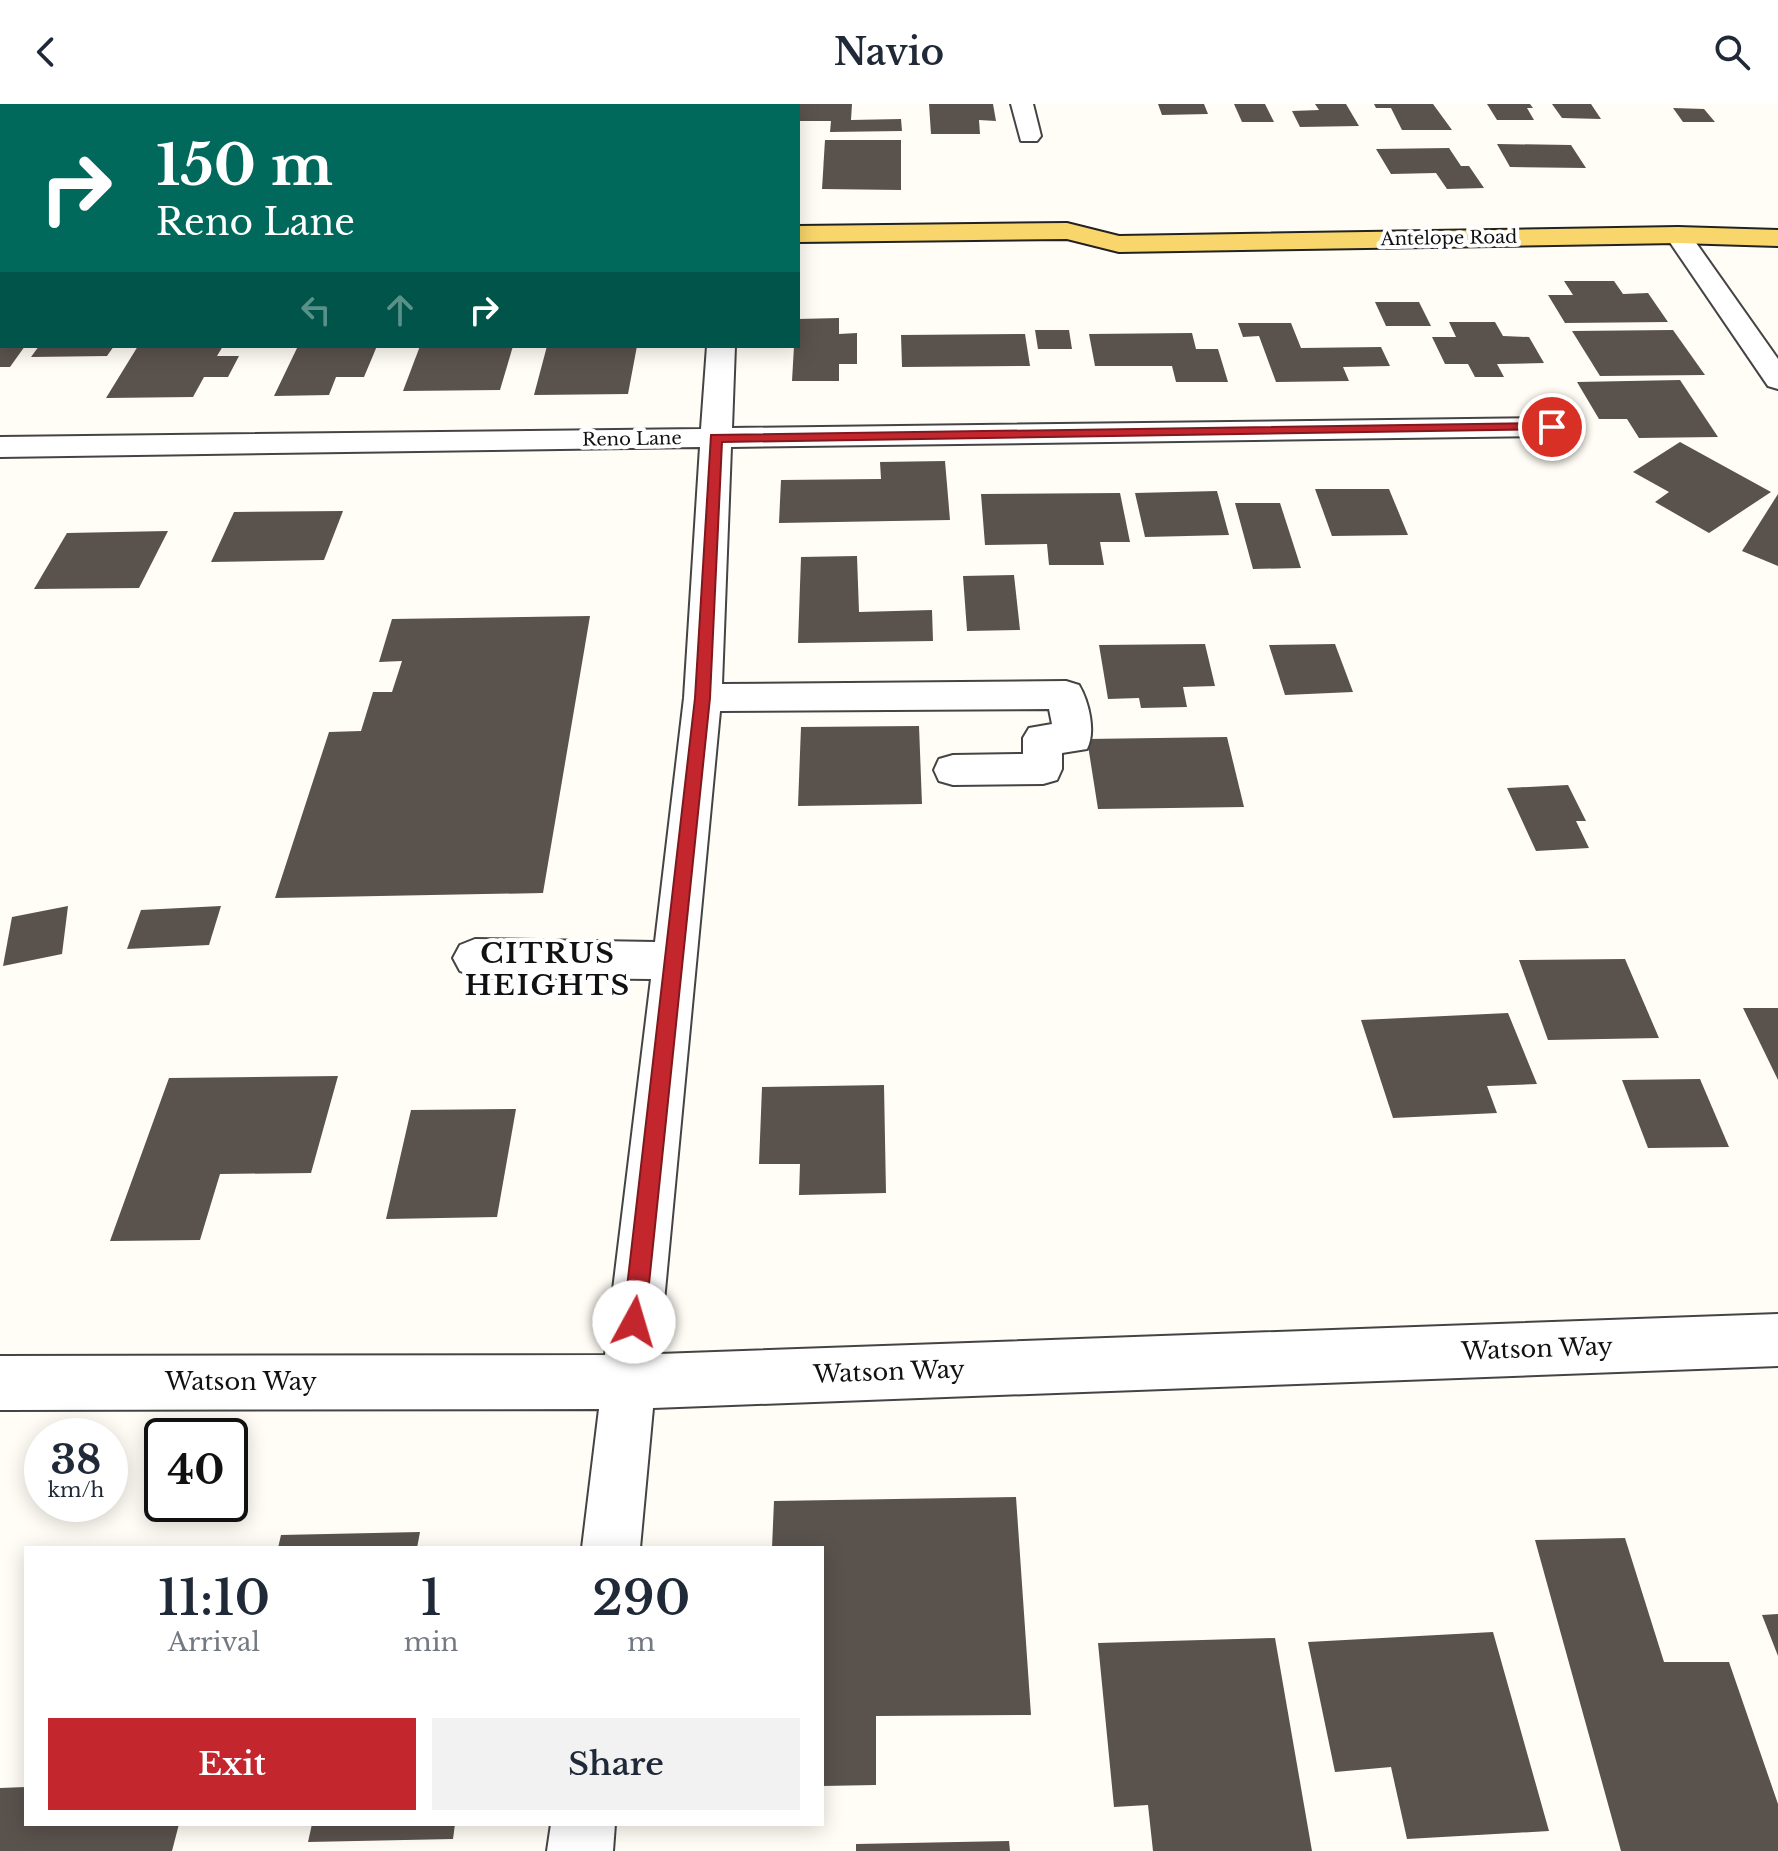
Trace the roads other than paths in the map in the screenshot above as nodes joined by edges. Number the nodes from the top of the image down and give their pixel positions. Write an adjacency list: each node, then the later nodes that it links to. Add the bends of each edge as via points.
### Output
1 (1022, 104): 2 (street)
2 (1029, 136)
3 (800, 234): 6 (main road, Antelope Road, via 1067,231)
4 (1678, 235): 5 (main road, Antelope Road); 6 (main road, Antelope Road); 9 (street)
5 (1778, 238)
6 (1119, 244): 7 (main road, Antelope Road)
7 (1062, 257)
8 (721, 348): 11 (street)
9 (1778, 380)
10 (1552, 427): 11 (street, Reno Lane)
11 (716, 438): 12 (street, Reno Lane); 13 (street)
12 (0, 447)
13 (703, 698): 14 (street, via 1066,695 1073,739 1042,738 1043,769); 16 (street)
14 (953, 770)
15 (475, 958): 16 (street)
16 (674, 961): 18 (street)
17 (1778, 1340): 18 (street, Watson Way)
18 (627, 1382): 19 (street, Watson Way); 20 (street)
19 (0, 1383)
20 (611, 1546)
21 (583, 1826): 22 (street)
22 (580, 1851)

